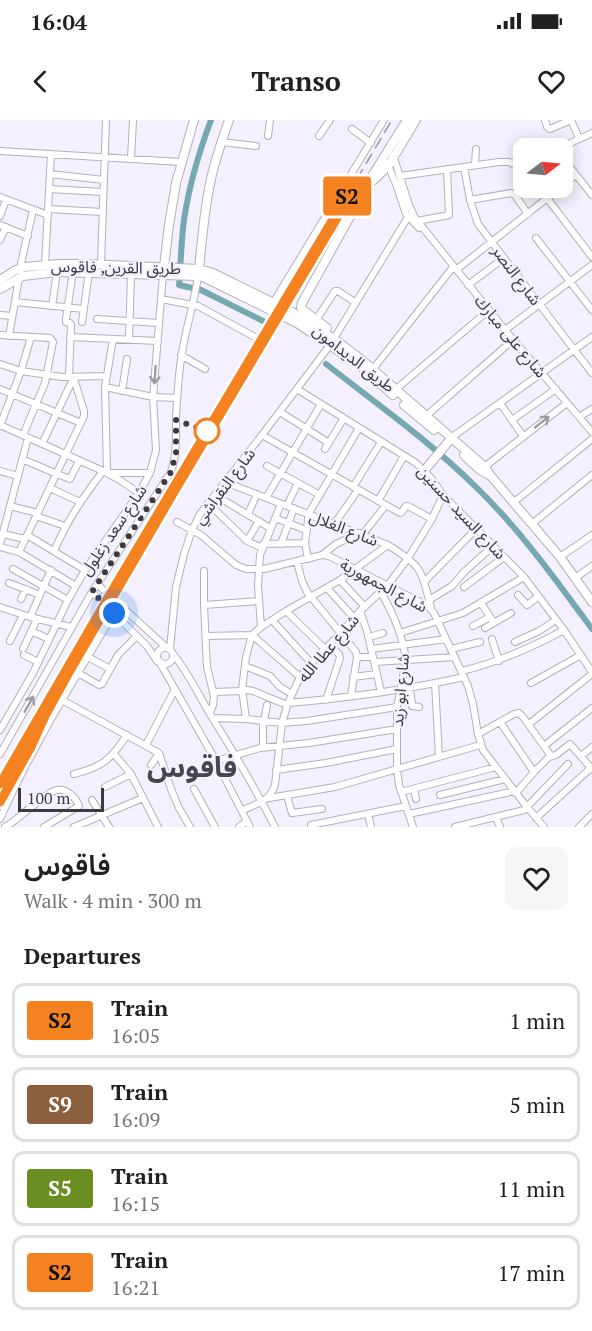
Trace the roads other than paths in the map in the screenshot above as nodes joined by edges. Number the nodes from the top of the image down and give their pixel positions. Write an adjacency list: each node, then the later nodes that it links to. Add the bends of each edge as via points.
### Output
1 (106, 120): 25 (street)
2 (133, 120): 26 (street)
3 (194, 120): 27 (main road, شارع سعد زغلول)
4 (229, 120): 18 (main road)
5 (270, 120): 14 (street)
6 (330, 120): 15 (street)
7 (384, 120): 19 (street)
8 (407, 120): 24 (main road)
9 (416, 120): 24 (main road)
10 (545, 120): 11 (street, via 550,129)
11 (569, 120): 16 (street)
12 (352, 129): 19 (street)
13 (592, 133): 16 (street)
14 (268, 136)
15 (319, 136)
16 (579, 138): 17 (street)
17 (573, 141)
18 (221, 142): 20 (street); 70 (main road)
19 (370, 143): 79 (street)
20 (256, 146)
21 (476, 149): 30 (street)
22 (0, 151): 23 (street)
23 (51, 154): 25 (street); 34 (street)
24 (392, 154): 28 (main road); 36 (street)
25 (104, 158): 26 (street); 38 (street)
26 (131, 159): 27 (street)
27 (181, 162): 65 (main road, شارع سعد زغلول, via 172,204)
28 (386, 162): 50 (street); 90 (main road, via 302,303 303,310)
29 (513, 164): 30 (street, via 506,161)
30 (475, 165): 31 (street)
31 (464, 167): 32 (street); 44 (street, شارع النصر)
32 (447, 169): 36 (street); 51 (street, via 450,214)
33 (573, 171): 35 (street)
34 (50, 174): 38 (street); 39 (street)
35 (576, 175): 37 (street); 41 (street)
36 (400, 176): 51 (street)
37 (573, 177)
38 (104, 180): 40 (street)
39 (50, 189): 40 (street); 46 (street)
40 (103, 192): 47 (street)
41 (592, 193)
42 (547, 198): 48 (street); 58 (street)
43 (3, 199): 45 (street); 49 (street)
44 (470, 200): 48 (street, via 511,193); 57 (street, شارع النصر, via 475,219)
45 (33, 210): 46 (street); 53 (street)
46 (48, 212): 47 (street); 61 (street)
47 (103, 212): 60 (street)
48 (528, 214): 57 (street)
49 (0, 216)
50 (408, 217): 54 (street); 80 (street, شارع النقراشي)
51 (417, 221): 54 (street)
52 (3, 226): 53 (street); 56 (street)
53 (28, 236): 68 (street)
54 (431, 238): 63 (street, شارع على مبارك)
55 (536, 238): 72 (street)
56 (0, 240)
57 (493, 242): 59 (street, شارع النصر); 63 (street)
58 (592, 257)
59 (504, 258): 73 (street); 81 (street, شارع النصر)
60 (101, 264): 61 (main road, طريق القرين, فاقوس); 65 (main road, طريق القرين, فاقوس)
61 (45, 265): 68 (main road, طريق القرين, فاقوس)
62 (592, 265): 72 (street)
63 (455, 268): 73 (street, شارع على مبارك); 112 (street)
64 (73, 271): 66 (main road, طريق القرين, فاقوس); 67 (main road, طريق القرين, فاقوس); 83 (street)
65 (168, 271): 69 (main road, طريق القرين, فاقوس); 70 (main road, طريق القرين, فاقوس); 76 (street, شارع سعد زغلول)
66 (57, 272): 68 (main road, طريق القرين, فاقوس); 82 (street)
67 (89, 272): 69 (main road, طريق القرين, فاقوس); 84 (street)
68 (20, 273): 71 (main road, طريق القرين, فاقوس); 74 (main road, طريق القرين, فاقوس); 78 (street)
69 (131, 274): 91 (street)
70 (196, 274): 75 (main road, طريق الديدامون, via 219,275); 77 (street)
71 (1, 278)
72 (570, 281): 81 (street); 86 (street)
73 (468, 285): 85 (street, شارع على مبارك)
74 (0, 289)
75 (240, 290): 79 (main road, طريق الديدامون); 103 (main road, طريق الديدامون)
76 (161, 299): 77 (street); 93 (street, شارع سعد زغلول)
77 (193, 301): 97 (street); 107 (street)
78 (15, 302): 82 (street); 88 (street)
79 (273, 303): 103 (main road, طريق الديدامون)
80 (356, 303): 90 (street, via 335,291); 103 (street, شارع النقراشي)
81 (539, 304): 94 (street); 106 (street, شارع النصر)
82 (52, 306): 83 (street)
83 (68, 307): 84 (street); 99 (street)
84 (84, 309): 92 (street)
85 (489, 310): 94 (street, شارع على مبارك); 123 (street)
86 (592, 310)
87 (0, 315): 88 (street)
88 (12, 316): 96 (street)
89 (97, 320): 91 (street)
90 (316, 320): 103 (main road)
91 (129, 321): 93 (street); 102 (street)
92 (82, 322)
93 (159, 322): 105 (street, شارع سعد زغلول)
94 (505, 330): 104 (street, شارع على مبارك)
95 (0, 335): 96 (street)
96 (9, 336): 98 (street)
97 (253, 336)
98 (31, 337): 113 (street); 116 (street, via 53,340)
99 (70, 337): 101 (street); 118 (street)
100 (592, 337): 106 (street)
101 (113, 339): 102 (street); 117 (street)
102 (129, 339): 105 (street)
103 (334, 340): 109 (main road, طريق الديدامون); 121 (street, شارع النقراشي)
104 (513, 340): 115 (street, شارع على مبارك); 135 (street)
105 (158, 341): 126 (street, شارع سعد زغلول, one-way to 126)
106 (574, 350): 114 (street, شارع النصر); 115 (street)
107 (181, 355): 111 (street); 127 (street)
108 (126, 359): 124 (street)
109 (360, 362): 112 (main road, طريق الديدامون); 148 (main road, طريق الديدامون)
110 (0, 364): 113 (street)
111 (205, 369)
112 (373, 369): 123 (main road, طريق الديدامون)
113 (21, 371): 116 (street); 125 (street)
114 (592, 372)
115 (542, 373): 122 (street, شارع على مبارك); 128 (street)
116 (47, 375): 118 (street); 130 (street)
117 (106, 376): 118 (street); 119 (street)
118 (72, 378): 134 (street); 139 (street, via 84,411)
119 (105, 387): 124 (street); 160 (street)
120 (0, 389): 125 (street)
121 (297, 389): 131 (street, شارع السيد حسنين); 133 (street, شارع النقراشي)
122 (556, 389): 129 (street, شارع على مبارك); 138 (street)
123 (396, 390): 135 (main road, طريق الديدامون)
124 (122, 391): 126 (street)
125 (12, 394): 130 (street); 140 (street)
126 (153, 397): 127 (street); 161 (street, شارع سعد زغلول, via 156,450)
127 (177, 398): 231 (street, via 176,453 171,472)
128 (500, 403): 138 (street); 148 (street)
129 (567, 403): 136 (street, شارع على مبارك); 146 (street, one-way to 129)
130 (36, 404): 134 (street); 145 (street)
131 (321, 404): 137 (street, شارع السيد حسنين); 142 (street)
132 (592, 409): 136 (street)
133 (280, 412): 142 (street); 144 (street, شارع النقراشي)
134 (57, 413): 139 (street); 150 (street)
135 (426, 416): 148 (main road, طريق الديدامون)
136 (579, 417): 143 (street, شارع على مبارك)
137 (344, 418): 141 (street, شارع السيد حسنين); 142 (street, via 327,446)
138 (512, 420): 146 (street)
139 (81, 423): 152 (street)
140 (0, 425): 145 (street)
141 (359, 428): 149 (street, شارع السيد حسنين); 164 (street)
142 (306, 429): 151 (street)
143 (592, 432)
144 (262, 435): 151 (street); 167 (street, شارع النقراشي)
145 (26, 436): 150 (street); 154 (street)
146 (523, 436): 159 (street)
147 (592, 439): 179 (street)
148 (449, 441): 158 (main road); 159 (main road, طريق الديدامون)
149 (381, 442): 153 (street, شارع السيد حسنين); 170 (street)
150 (42, 444): 152 (street)
151 (292, 452): 162 (street); 164 (street)
152 (66, 455): 155 (street); 163 (street)
153 (404, 456): 158 (street, شارع السيد حسنين); 177 (street)
154 (22, 459): 163 (street); 166 (street)
155 (80, 461): 160 (street); 163 (street, via 70,479)
156 (267, 465): 162 (street)
157 (0, 471): 166 (street)
158 (424, 471): 175 (street, شارع السيد حسنين)
159 (485, 471): 179 (main road, طريق الديدامون)
160 (105, 472): 161 (street); 171 (street); 178 (street)
161 (150, 473): 171 (street, شارع سعد زغلول)
162 (280, 473): 168 (street); 176 (street)
163 (57, 474): 169 (street)
164 (331, 475): 170 (street); 174 (street)
165 (592, 475): 193 (street)
166 (18, 476): 182 (street)
167 (225, 482): 172 (street, شارع الغلال); 173 (street, شارع النقراشي)
168 (298, 483): 174 (street); 183 (street)
169 (50, 488): 178 (street); 185 (street)
170 (356, 489): 177 (street); 194 (street)
171 (139, 493): 223 (street, شارع سعد زغلول)
172 (257, 494): 176 (street, شارع الغلال); 186 (street)
173 (215, 495): 180 (street, شارع النقراشي); 186 (street)
174 (320, 495): 184 (street)
175 (443, 495): 188 (street, شارع عطا الله); 197 (street, شارع السيد حسنين)
176 (266, 498): 183 (street, شارع الغلال)
177 (378, 501): 181 (street)
178 (80, 502): 195 (street)
179 (514, 502): 193 (main road, طريق الديدامون)
180 (207, 503): 198 (street, شارع النقراشي); 204 (street)
181 (386, 505): 188 (street, via 400,513 408,506); 201 (street)
182 (10, 506): 185 (street); 189 (street)
183 (287, 506): 184 (street, شارع الغلال); 187 (street); 192 (street)
184 (309, 513): 194 (street, شارع الغلال); 199 (street)
185 (37, 514): 195 (street); 203 (street)
186 (248, 514): 190 (street)
187 (275, 518): 192 (street); 196 (street)
188 (432, 519): 216 (street, شارع عطا الله)
189 (3, 520): 200 (street)
190 (259, 521): 196 (street); 204 (street)
191 (177, 522): 198 (street)
192 (288, 523): 199 (street); 206 (street)
193 (533, 523): 215 (main road, طريق الديدامون)
194 (335, 524): 201 (street, شارع الغلال)
195 (65, 526): 211 (street)
196 (270, 528): 209 (street)
197 (476, 529): 210 (street, شارع السيد حسنين); 229 (street)
198 (192, 530): 224 (street, via 236,565); 286 (street, شارع النقراشي, via 176,587)
199 (306, 530): 205 (street)
200 (3, 534): 203 (street); 207 (street)
201 (361, 534): 208 (street, شارع الغلال); 213 (street, via 336,544)
202 (592, 535): 215 (street)
203 (26, 537): 211 (street); 212 (street)
204 (246, 541): 209 (street)
205 (305, 543): 206 (street); 217 (street)
206 (281, 544): 209 (street)
207 (0, 545): 212 (street)
208 (388, 545): 216 (street, شارع الغلال); 221 (street)
209 (263, 546): 224 (street)
210 (493, 546): 214 (street, شارع السيد حسنين); 246 (street, via 452,586)
211 (54, 551): 223 (street)
212 (19, 552): 222 (street)
213 (322, 555): 217 (street, شارع الجمهورية); 221 (street, شارع الجمهورية)
214 (504, 557): 226 (street, شارع السيد حسنين); 235 (street)
215 (560, 557): 227 (main road, طريق الديدامون)
216 (408, 558): 229 (street, شارع الغلال, via 419,569); 232 (street, شارع عطا الله)
217 (308, 559): 218 (street, شارع الجمهورية)
218 (297, 562): 224 (street, شارع الجمهورية); 242 (street)
219 (592, 567): 227 (street)
220 (13, 569): 233 (street)
221 (356, 569): 228 (street); 232 (street, شارع الجمهورية)
222 (51, 570): 233 (street); 234 (street)
223 (85, 570): 234 (street, شارع سعد زغلول)
224 (258, 570): 247 (street)
225 (204, 572): 250 (street)
226 (524, 577): 243 (street, شارع السيد حسنين); 249 (street)
227 (575, 578): 248 (main road, طريق الديدامون)
228 (340, 580): 236 (street); 252 (street)
229 (424, 582): 246 (street, شارع الغلال)
230 (9, 583): 237 (street)
231 (97, 584): 238 (street); 286 (street)
232 (388, 585): 239 (street, شارع عطا الله); 253 (street, شارع الجمهورية)
233 (44, 586): 240 (street); 245 (street)
234 (76, 586): 245 (street, شارع سعد زغلول)
235 (464, 587)
236 (327, 588): 242 (street); 258 (street)
237 (26, 589): 240 (street); 244 (street)
238 (92, 592): 255 (street); 265 (street)
239 (381, 592): 252 (street, شارع عطا الله); 272 (street, شارع ابو زيد)
240 (40, 594): 257 (street)
241 (518, 595): 243 (street, via 526,605)
242 (311, 596): 254 (street); 270 (street)
243 (538, 597): 261 (street, شارع السيد حسنين)
244 (21, 599)
245 (68, 600): 263 (street, شارع سعد زغلول)
246 (429, 600): 253 (street, شارع الغلال)
247 (258, 602): 250 (street); 266 (street)
248 (592, 602)
249 (481, 603): 260 (street); 262 (street)
250 (204, 605): 275 (street)
251 (0, 607): 257 (street)
252 (362, 609): 258 (street, شارع عطا الله); 276 (street)
253 (431, 609): 262 (street, شارع الجمهورية)
254 (286, 611): 259 (street); 284 (street)
255 (114, 613): 274 (street); 289 (street)
256 (511, 613): 260 (street)
257 (30, 617): 263 (street); 269 (street); 280 (street)
258 (354, 618): 270 (street, شارع عطا الله)
259 (272, 620): 266 (street); 296 (street)
260 (492, 620): 264 (street); 267 (street)
261 (556, 620): 268 (street, شارع السيد حسنين); 282 (street)
262 (438, 622): 272 (street); 278 (street, شارع الجمهورية)
263 (57, 624): 265 (street); 277 (street, شارع سعد زغلول)
264 (473, 626)
265 (71, 627): 306 (street)
266 (261, 627): 273 (street)
267 (485, 628)
268 (564, 630): 287 (street, شارع السيد حسنين); 293 (street)
269 (31, 632): 277 (street); 294 (street, via 24,652)
270 (341, 633): 284 (street, شارع عطا الله); 290 (street)
271 (383, 633): 276 (street)
272 (400, 633): 283 (street, شارع ابو زيد)
273 (252, 635): 275 (street); 297 (street); 304 (street)
274 (137, 636): 295 (street); 298 (street)
275 (206, 636): 313 (street)
276 (369, 637): 288 (street)
277 (49, 639): 294 (street, شارع سعد زغلول)
278 (446, 639): 283 (street); 285 (street, شارع الجمهورية)
279 (492, 639): 293 (street)
280 (10, 641)
281 (480, 642): 285 (street)
282 (515, 642)
283 (404, 645): 288 (street); 292 (street, شارع ابو زيد)
284 (327, 647): 296 (street, شارع عطا الله); 318 (street, via 340,658)
285 (451, 649): 291 (street, شارع الجمهورية)
286 (170, 651): 295 (street, via 171,662); 295 (street, via 161,648 156,658); 324 (street)
287 (581, 655): 301 (street, شارع السيد حسنين); 308 (street)
288 (373, 656): 290 (street); 292 (street); 302 (street)
289 (88, 657): 298 (street); 300 (street)
290 (357, 657): 305 (street)
291 (455, 657): 292 (street); 303 (street, شارع الجمهورية)
292 (406, 661): 310 (street, شارع ابو زيد)
293 (499, 661): 303 (street)
294 (38, 662): 299 (street, شارع سعد زغلول)
295 (159, 662): 311 (street)
296 (311, 663): 304 (street, شارع عطا الله)
297 (244, 666): 312 (street); 315 (street, via 270,676)
298 (110, 669): 300 (street, via 101,685)
299 (33, 673): 306 (street); 331 (street, شارع سعد زغلول)
300 (78, 673): 317 (street)
301 (592, 673): 329 (street)
302 (377, 674): 305 (street); 314 (street)
303 (463, 674): 307 (street); 332 (street, شارع الجمهورية)
304 (300, 677): 315 (street, شارع عطا الله)
305 (353, 677): 316 (street)
306 (44, 679): 342 (street, one-way to 306)
307 (435, 683): 309 (street); 345 (street)
308 (531, 683)
309 (410, 687): 310 (street); 322 (street, via 412,706)
310 (401, 688): 314 (street); 321 (street, شارع ابو زيد)
311 (175, 689): 334 (street); 348 (street)
312 (242, 690): 313 (street); 319 (street); 325 (street)
313 (213, 692): 324 (street)
314 (381, 692): 316 (street)
315 (292, 694): 319 (street, شارع عطا الله)
316 (351, 696): 318 (street)
317 (62, 700): 333 (street); 381 (street)
318 (326, 700): 319 (street)
319 (288, 704): 328 (street, شارع عطا الله)
320 (267, 705): 326 (street)
321 (397, 707): 328 (street); 330 (street, شارع ابو زيد)
322 (419, 707)
323 (592, 708): 336 (street)
324 (212, 716): 325 (street); 344 (street)
325 (246, 719): 326 (street)
326 (264, 721): 328 (street); 337 (street)
327 (500, 722): 329 (street, via 517,713); 332 (street); 355 (street)
328 (282, 723): 338 (street, شارع عطا الله)
329 (529, 724): 336 (street)
330 (397, 729): 338 (street); 340 (street, شارع ابو زيد)
331 (0, 730)
332 (478, 734): 335 (street, شارع الجمهورية)
333 (127, 735): 334 (street); 343 (street)
334 (146, 745): 341 (street)
335 (480, 745): 345 (street); 351 (street, شارع الجمهورية)
336 (544, 746): 346 (street)
337 (263, 747): 338 (street); 344 (street)
338 (279, 747): 354 (street, شارع عطا الله)
339 (592, 747): 347 (street)
340 (397, 748): 353 (street, شارع ابو زيد); 354 (street)
341 (159, 753): 350 (street); 390 (street)
342 (0, 754)
343 (114, 754): 356 (street); 357 (street)
344 (234, 755): 348 (street); 370 (street)
345 (439, 756): 353 (street)
346 (551, 756): 347 (street, via 570,744); 355 (street)
347 (581, 756): 352 (street)
348 (216, 761): 374 (street)
349 (568, 764): 372 (street)
350 (151, 765)
351 (496, 767): 358 (street, شارع الجمهورية); 361 (street)
352 (592, 768): 380 (street)
353 (397, 769): 362 (street, شارع ابو زيد); 364 (street, via 334,787)
354 (276, 770): 367 (street, شارع عطا الله)
355 (534, 772): 363 (street)
356 (74, 774)
357 (130, 774): 359 (street); 366 (street)
358 (505, 779): 363 (street, شارع الجمهورية); 365 (street)
359 (105, 787)
360 (194, 789): 391 (street)
361 (414, 789): 362 (street); 369 (street)
362 (401, 792): 371 (street, شارع ابو زيد)
363 (515, 792): 372 (street, شارع الجمهورية); 376 (street)
364 (287, 795): 367 (street); 373 (street, via 292,813)
365 (440, 795)
366 (143, 798): 378 (street); 384 (street)
367 (269, 798): 370 (street)
368 (92, 800): 378 (street)
369 (416, 800)
370 (262, 802): 374 (street); 393 (street)
371 (406, 806): 375 (street); 376 (street, شارع ابو زيد)
372 (527, 807): 379 (street); 380 (street, شارع الجمهورية)
373 (322, 809)
374 (243, 810): 382 (street)
375 (368, 814): 383 (street); 394 (street)
376 (409, 814): 395 (street, شارع ابو زيد)
377 (592, 814): 398 (street)
378 (101, 815): 388 (street); 389 (street)
379 (496, 817): 385 (street); 396 (street)
380 (536, 818): 397 (street, شارع الجمهورية)
381 (0, 819)
382 (249, 824): 392 (street)
383 (311, 825)
384 (156, 826)
385 (458, 826)
386 (5, 827): 387 (street, via 54,791 69,792 79,806)
387 (44, 827)
388 (74, 827)
389 (109, 827)
390 (190, 827)
391 (215, 827)
392 (238, 827)
393 (275, 827)
394 (371, 827)
395 (413, 827)
396 (500, 827)
397 (544, 827)
398 (579, 827)

